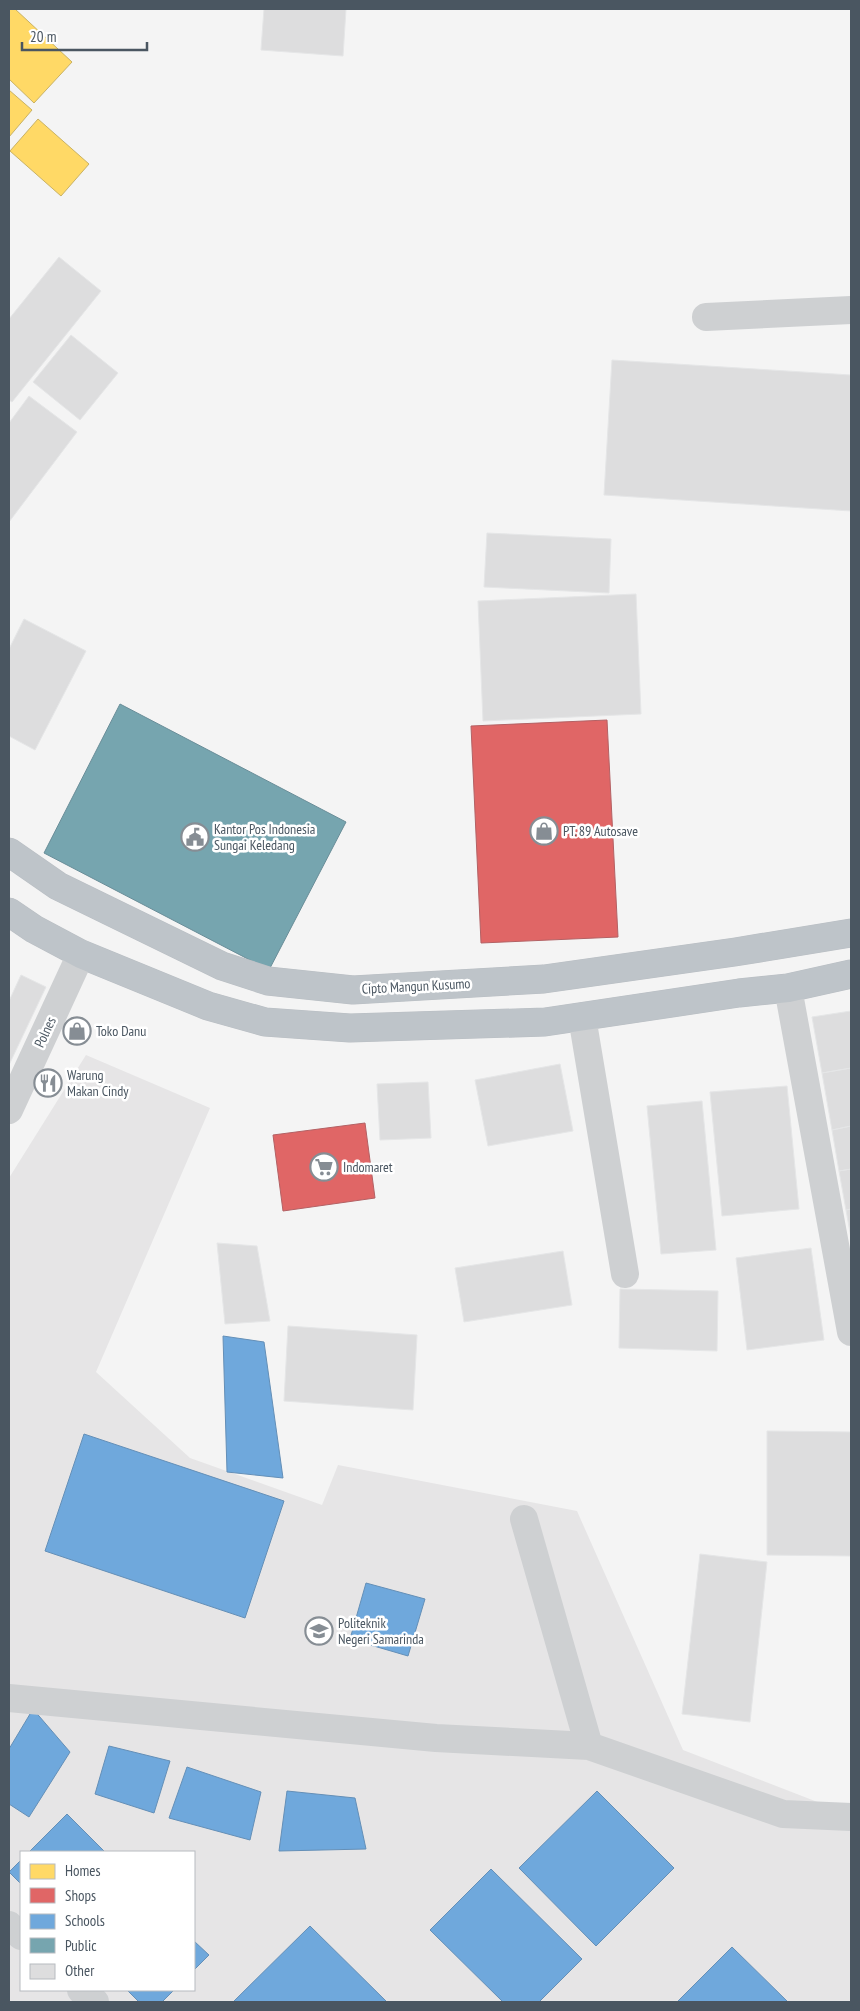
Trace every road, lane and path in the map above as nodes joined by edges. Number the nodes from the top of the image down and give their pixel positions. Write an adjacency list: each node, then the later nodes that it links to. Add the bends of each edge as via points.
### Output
1 (851, 310): 2 (street)
2 (706, 316)
3 (9, 852): 5 (highway, Cipto Mangun Kusumo, via 58,886 222,966 268,981 353,990 544,979)
4 (9, 912): 6 (highway)
5 (851, 933)
6 (81, 954): 9 (highway, via 208,1006 265,1022 350,1028 545,1022); 10 (street, Polnes)
7 (851, 974): 8 (highway)
8 (788, 988): 9 (highway); 12 (street)
9 (582, 1017): 11 (street)
10 (9, 1110)
11 (625, 1274)
12 (851, 1332)
13 (524, 1519): 15 (street)
14 (9, 1698): 15 (street, via 436,1738)
15 (589, 1746): 16 (street, via 784,1814)
16 (851, 1817)
17 (9, 1924): 18 (street)
18 (20, 1935)
19 (82, 1991): 20 (street)
20 (95, 2002)

